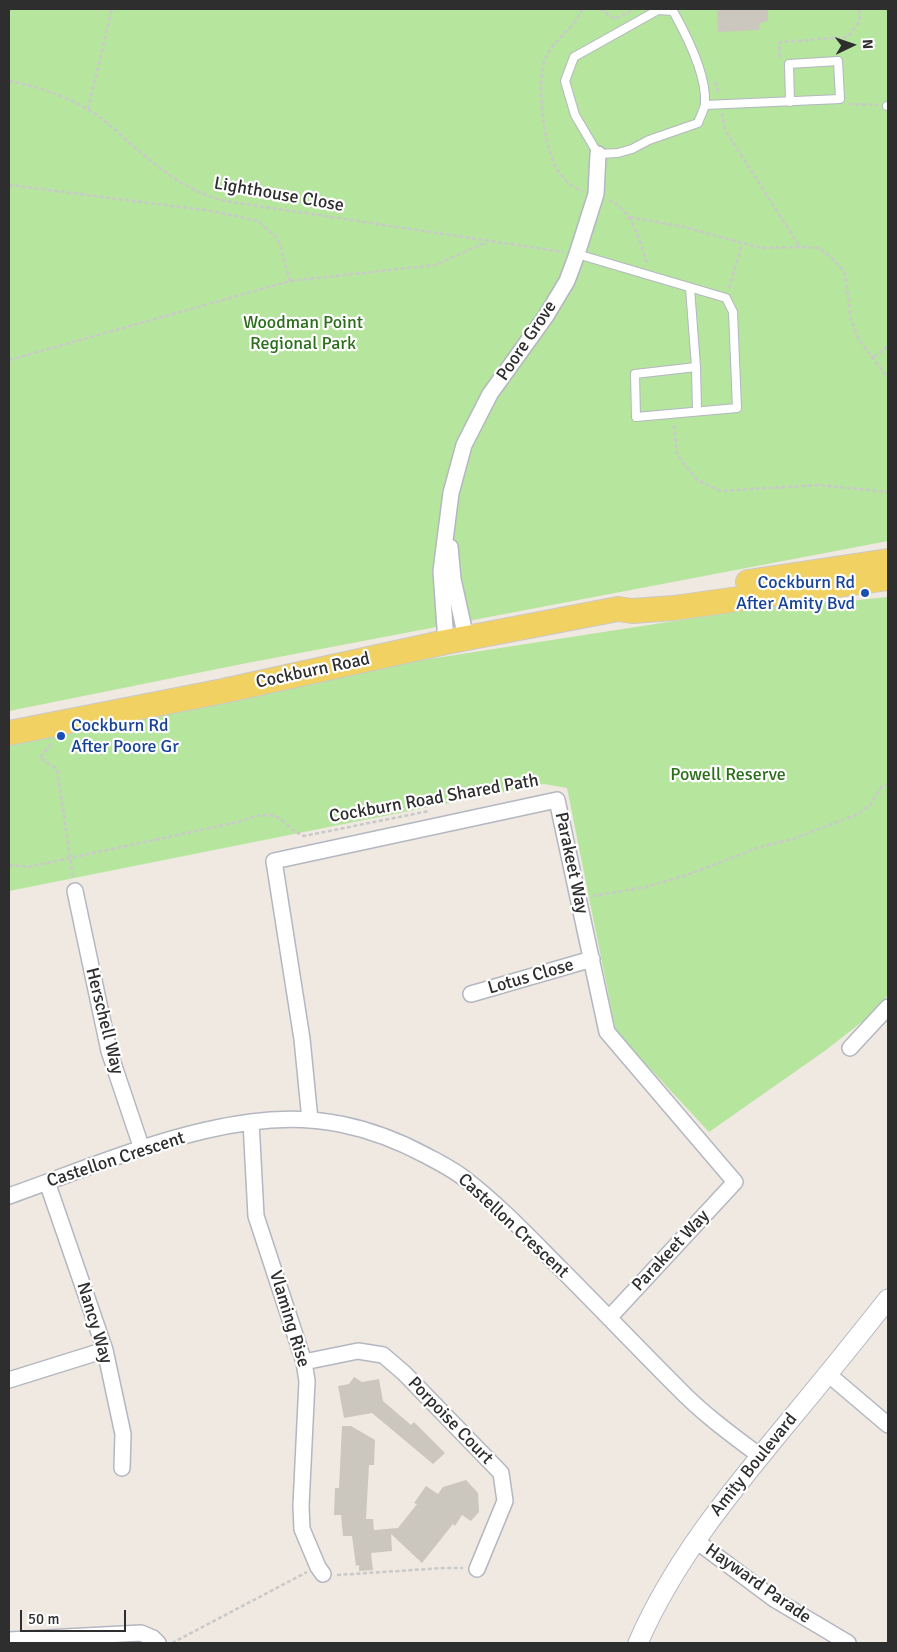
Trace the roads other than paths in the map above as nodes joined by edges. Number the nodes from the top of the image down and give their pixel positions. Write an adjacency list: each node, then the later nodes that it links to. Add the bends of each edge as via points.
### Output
1 (673, 10): 3 (lane, via 689,40 702,80); 4 (lane, via 658,10 574,57 565,81 576,115)
2 (790, 102): 2 (lane, via 840,99 838,61 789,64); 3 (lane)
3 (705, 105): 4 (lane, via 698,123 632,149)
4 (598, 154): 5 (street, Poore Grove, via 596,194)
5 (577, 254): 6 (lane); 12 (street, Poore Grove, via 563,288 490,394 464,445 451,493 448,525)
6 (690, 288): 7 (lane); 8 (lane, via 726,298 733,312 737,408)
7 (696, 368): 8 (lane); 8 (lane, via 635,374 636,417)
8 (697, 411)
9 (888, 561): 11 (main road, Cockburn Road, via 638,599)
10 (888, 578): 11 (main road, Cockburn Road, via 674,608)
11 (618, 609): 12 (main road, Cockburn Road)
12 (456, 640): 13 (main road, Cockburn Road)
13 (9, 733)
14 (74, 891): 21 (street, Herschell Way, via 109,1051)
15 (592, 959): 16 (street, Lotus Close); 19 (street, Parakeet Way, via 558,800 274,861 302,1039); 25 (street, Parakeet Way, via 608,1032 736,1182)
16 (471, 994)
17 (888, 1007): 18 (street)
18 (850, 1048)
19 (310, 1120): 20 (street, Castellon Crescent); 25 (street, Castellon Crescent, via 342,1123 386,1136 463,1177 507,1215)
20 (251, 1122): 21 (street, Castellon Crescent); 27 (street, Vlaming Rise, via 256,1216)
21 (142, 1149): 22 (street, Castellon Crescent)
22 (48, 1182): 23 (street, Castellon Crescent); 26 (street, Nancy Way)
23 (9, 1196)
24 (888, 1299): 28 (street, Amity Boulevard)
25 (609, 1318): 31 (street, Castellon Crescent, via 712,1420)
26 (105, 1350): 29 (street); 32 (street, Nancy Way, via 123,1434)
27 (304, 1362): 34 (street, Porpoise Court, via 358,1351 383,1355 501,1473 505,1501); 35 (street, Vlaming Rise, via 307,1381 302,1523 305,1540)
28 (828, 1374): 30 (street); 31 (street, Amity Boulevard)
29 (9, 1380)
30 (888, 1425)
31 (760, 1456): 33 (street, Amity Boulevard)
32 (122, 1468)
33 (695, 1540): 38 (street, Amity Boulevard, via 659,1599); 39 (street, Hayward Parade, via 774,1599)
34 (478, 1569)
35 (323, 1574)
36 (9, 1640): 37 (street, via 141,1633)
37 (158, 1643)
38 (638, 1643)
39 (848, 1643)

